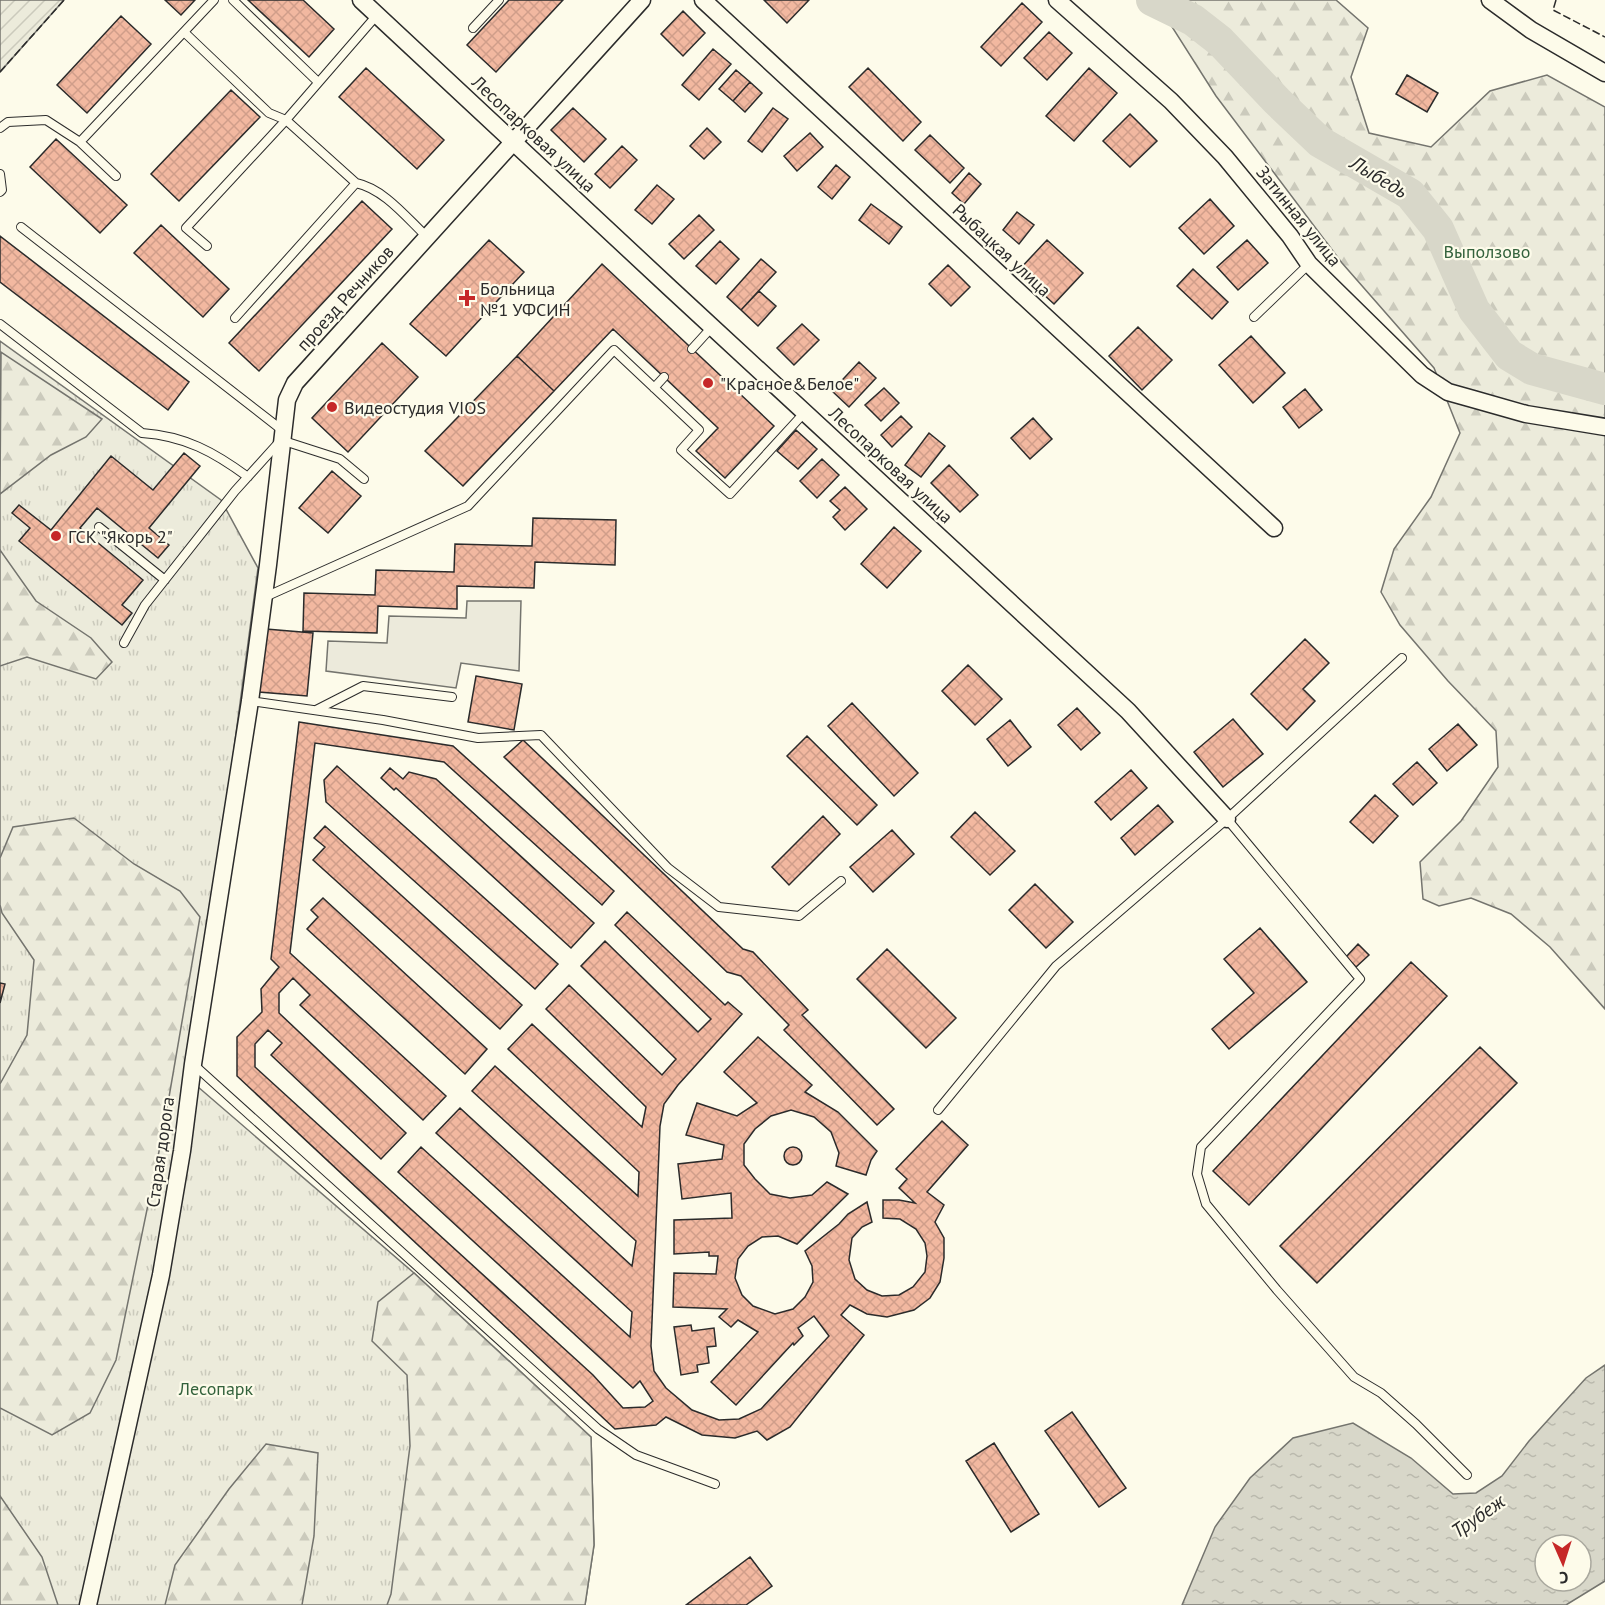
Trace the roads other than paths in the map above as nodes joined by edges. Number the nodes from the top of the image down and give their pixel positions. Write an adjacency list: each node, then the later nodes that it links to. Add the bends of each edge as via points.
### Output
1 (214, 0): 11 (lane)
2 (234, 0): 13 (lane)
3 (362, 0): 9 (street, Лесопарковая улица)
4 (499, 0): 10 (lane)
5 (642, 0): 16 (street, проезд Речников)
6 (703, 0): 39 (street, Рыбацкая улица)
7 (1057, 0): 25 (street, Затинная улица, via 1171,101 1217,149)
8 (1490, 0): 12 (street, via 1531,30)
9 (377, 15): 13 (lane); 16 (street, Лесопарковая улица)
10 (473, 28)
11 (184, 32): 14 (lane, via 269,113); 17 (lane)
12 (1605, 73)
13 (318, 82): 14 (lane)
14 (286, 120): 20 (lane); 24 (lane, via 186,228)
15 (0, 128): 17 (lane, via 8,122 46,120)
16 (513, 141): 23 (street, проезд Речников); 29 (street, Лесопарковая улица)
17 (80, 142): 19 (lane)
18 (0, 174): 21 (lane)
19 (116, 176)
20 (356, 183): 23 (lane, via 378,191); 27 (lane)
21 (0, 192)
22 (21, 227): 35 (lane)
23 (426, 236): 35 (street, проезд Речников, via 295,383 287,400)
24 (207, 246)
25 (1309, 264): 26 (lane); 34 (street, Затинная улица, via 1422,375 1448,392 1526,414)
26 (1254, 317)
27 (235, 318)
28 (0, 324): 36 (lane, via 142,433 189,441)
29 (712, 327): 30 (lane); 33 (street, Лесопарковая улица)
30 (692, 349)
31 (664, 377): 32 (lane)
32 (654, 388): 33 (lane, via 699,430 681,450 730,494); 41 (lane, via 614,350 468,506)
33 (805, 412): 47 (street, Лесопарковая улица, via 1128,711)
34 (1605, 428)
35 (282, 435): 36 (lane); 37 (lane, via 340,459); 41 (street, проезд Речников)
36 (248, 477): 40 (lane)
37 (364, 479)
38 (99, 527): 40 (lane)
39 (1274, 528)
40 (165, 580): 42 (lane, via 145,605)
41 (264, 597): 45 (street, проезд Речников)
42 (124, 643)
43 (1401, 658): 47 (lane)
44 (452, 698): 46 (lane, via 363,686)
45 (250, 701): 46 (lane); 49 (street, Старая дорога)
46 (315, 711): 48 (lane, via 478,738 541,735 668,868 720,907 799,915)
47 (1227, 819): 50 (lane, via 1056,966); 51 (lane, via 1360,979 1201,1147 1197,1174 1206,1204 1354,1377 1381,1393)
48 (841, 881)
49 (192, 1064): 52 (lane, via 598,1429 636,1455); 53 (street, Старая дорога, via 161,1275)
50 (938, 1110)
51 (1467, 1475)
52 (715, 1484)
53 (88, 1605)

